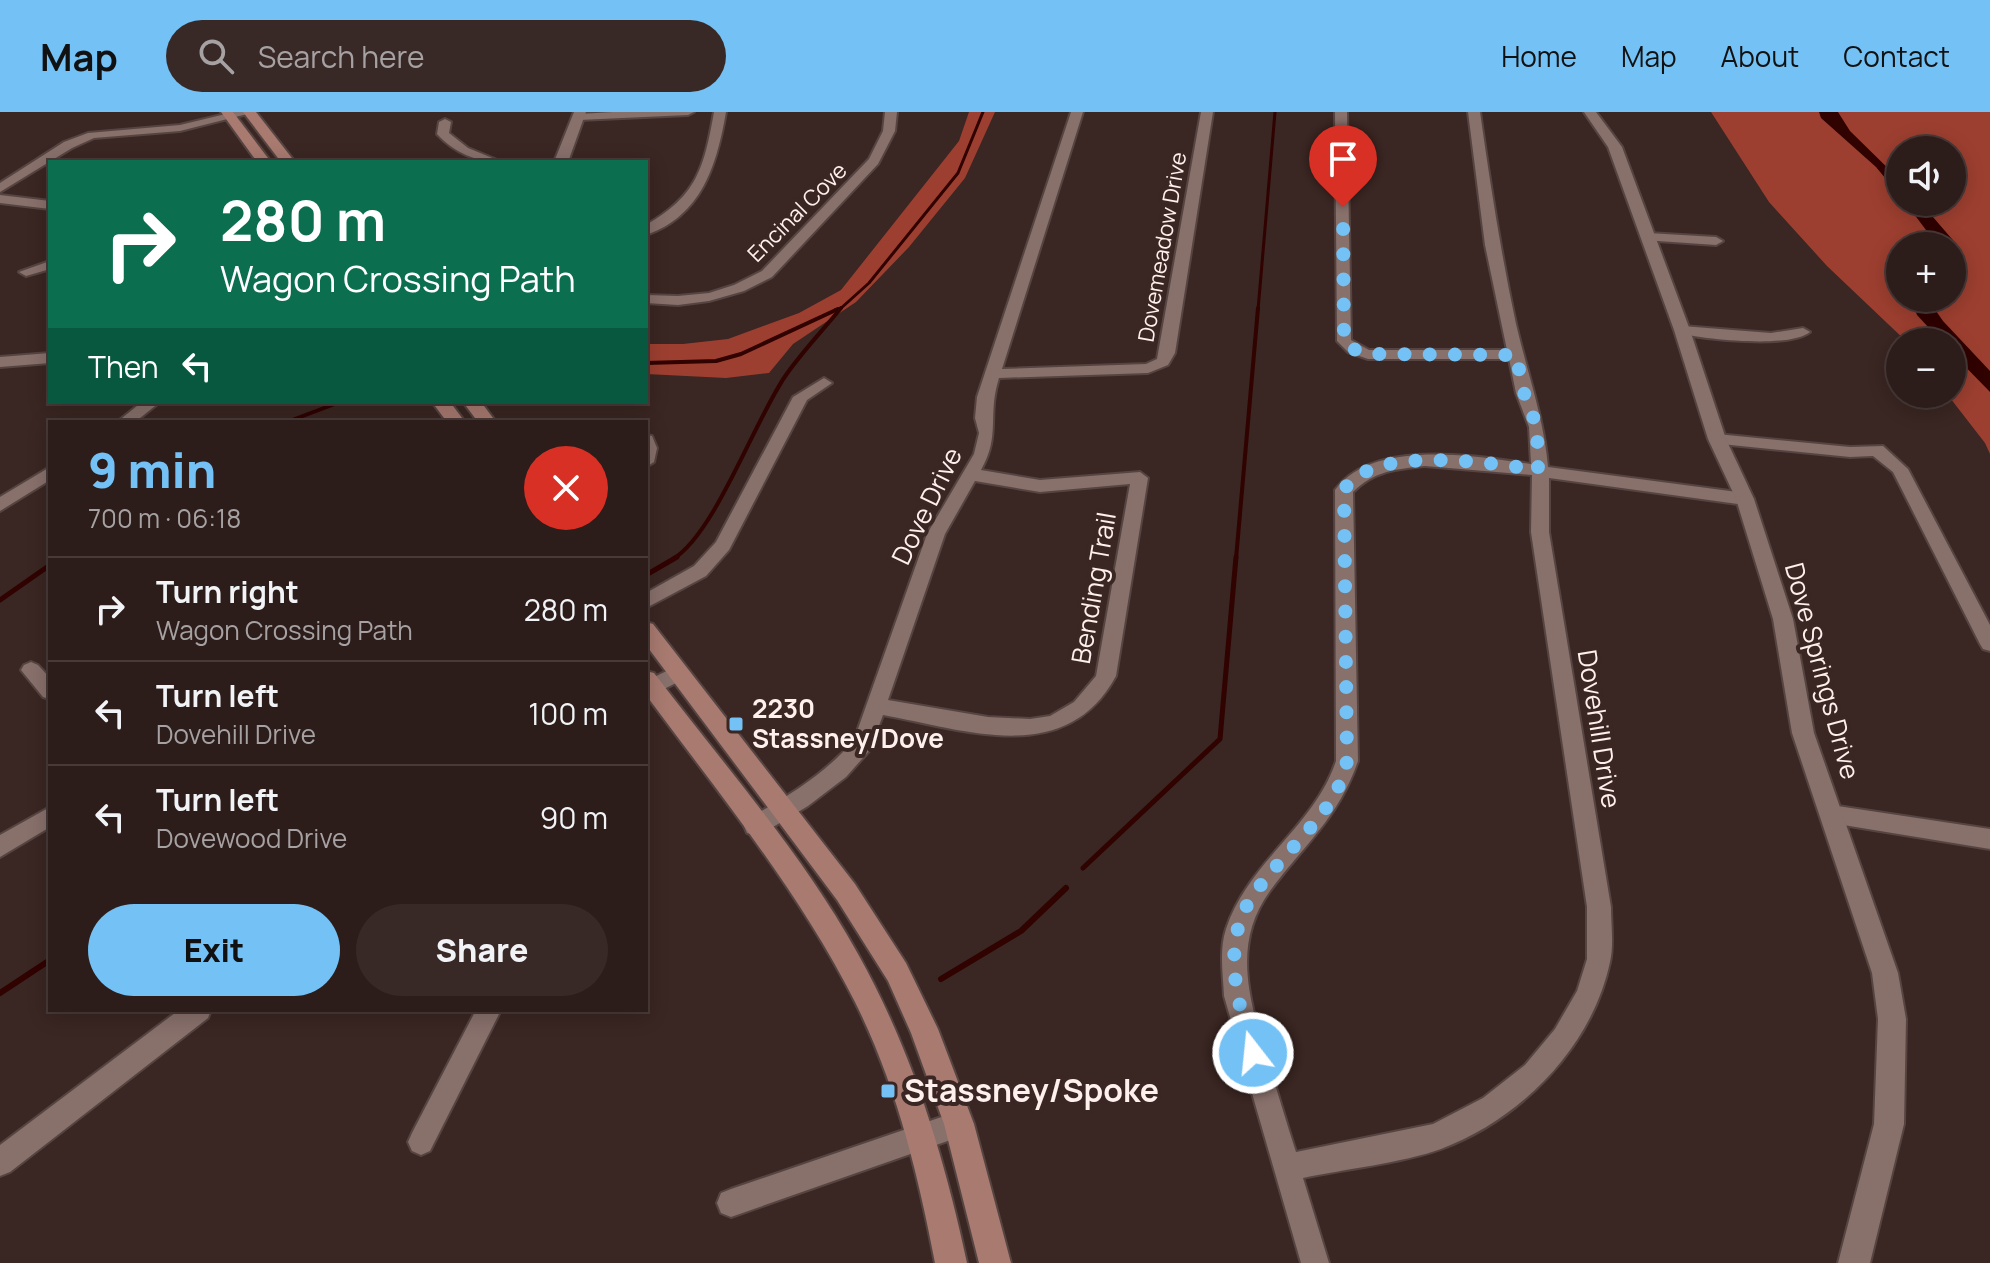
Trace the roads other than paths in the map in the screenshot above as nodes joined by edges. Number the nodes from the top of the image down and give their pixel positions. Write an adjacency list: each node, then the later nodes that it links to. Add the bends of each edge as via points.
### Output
1 (249, 112): 10 (street); 14 (main road)
2 (688, 112): 11 (street)
3 (720, 112): 20 (street, via 711,165 700,190)
4 (891, 112): 25 (street, Encinal Cove, via 889,131 874,161 767,274 715,296)
5 (1077, 112): 31 (street, Dove Drive)
6 (1207, 112): 31 (street, Dovemeadow Drive, via 1163,362 1148,368)
7 (1341, 112): 28 (street, via 1344,341 1368,354)
8 (1474, 112): 28 (street, Dovehill Drive, via 1492,245)
9 (1590, 112): 21 (street, Dove Springs Drive, via 1615,147)
10 (229, 114): 13 (main road); 17 (street, via 180,128 85,137)
11 (579, 114): 16 (street)
12 (445, 122): 15 (street, via 443,134 453,144)
13 (263, 160)
14 (286, 160)
15 (491, 160)
16 (562, 160)
17 (0, 188)
18 (0, 199): 19 (street)
19 (48, 205)
20 (648, 230)
21 (1648, 237): 22 (street); 26 (street, Dove Springs Drive)
22 (1716, 241)
23 (48, 266): 24 (street)
24 (26, 272)
25 (648, 299)
26 (1682, 330): 27 (street, via 1771,337); 35 (street, Dove Springs Drive)
27 (1803, 332)
28 (1516, 355): 36 (street, Dovehill Drive, via 1537,427)
29 (48, 358): 30 (street)
30 (0, 362)
31 (993, 374): 38 (street, Dove Drive, via 985,397 984,444)
32 (824, 383): 41 (street, via 801,397 718,552 691,577)
33 (149, 404): 34 (street)
34 (128, 420)
35 (1717, 439): 39 (street, Dove Springs Drive); 43 (street, via 1877,450 1900,469)
36 (1538, 470): 39 (street); 61 (street, Dovehill Drive, via 1540,532 1599,907 1599,959 1588,995 1564,1038 1534,1074 1492,1107 1437,1137); 61 (street, via 1475,461 1376,466 1357,474 1344,490 1345,773 1332,802 1251,898 1238,929 1235,956 1236,996)
37 (48, 473): 40 (street)
38 (969, 474): 48 (street, Dove Drive, via 936,534); 48 (street, Bending Trail, via 1040,486 1140,478 1106,676 1097,695 1045,727)
39 (1745, 499): 50 (street, Dove Springs Drive, via 1783,619 1803,733)
40 (0, 505)
41 (648, 600)
42 (648, 633): 45 (main road)
43 (1990, 644)
44 (31, 670): 47 (street)
45 (679, 673): 46 (street); 49 (main road)
46 (648, 686): 52 (main road)
47 (48, 689)
48 (877, 706): 49 (street, Dove Drive, via 863,744 841,772)
49 (784, 809): 52 (street, Dove Drive); 57 (main road, via 897,972)
50 (1831, 814): 53 (street); 66 (street, Dove Springs Drive, via 1885,973 1892,1019 1889,1124)
51 (48, 817): 54 (street)
52 (755, 826): 58 (main road, via 847,960 889,1049)
53 (1990, 839)
54 (0, 847)
55 (196, 1012): 60 (street)
56 (488, 1012): 59 (street)
57 (959, 1124): 58 (street); 64 (main road)
58 (919, 1139): 62 (street); 63 (main road)
59 (421, 1142)
60 (0, 1162)
61 (1286, 1168): 65 (street)
62 (731, 1203)
63 (951, 1263)
64 (995, 1263)
65 (1315, 1263)
66 (1854, 1263)

